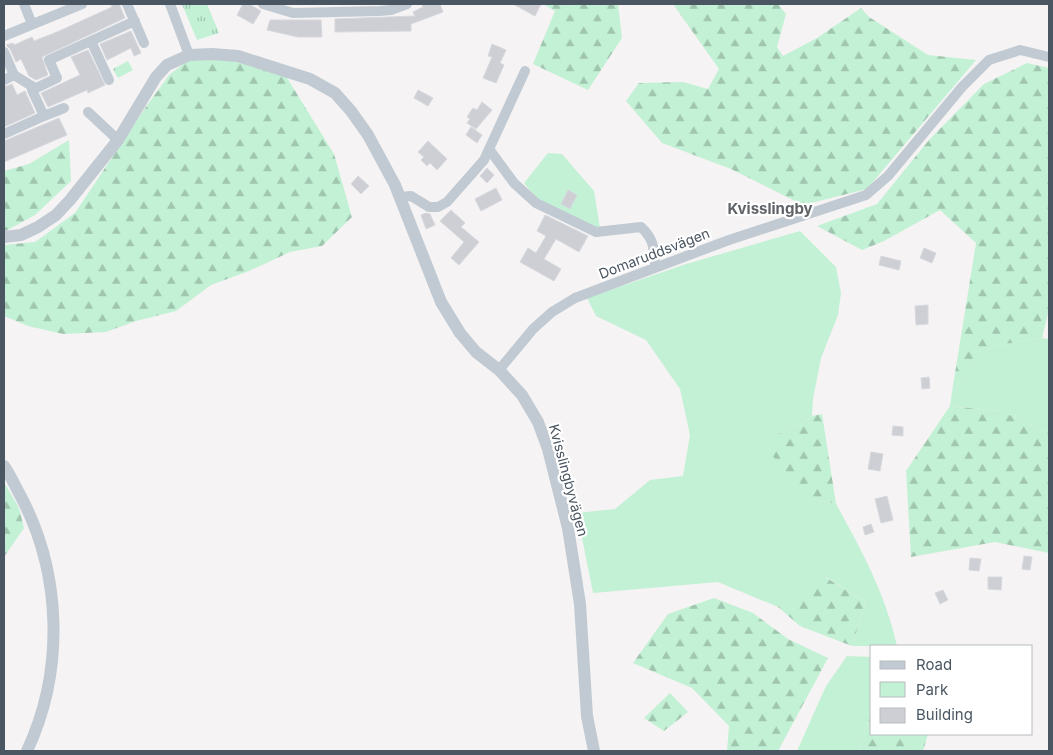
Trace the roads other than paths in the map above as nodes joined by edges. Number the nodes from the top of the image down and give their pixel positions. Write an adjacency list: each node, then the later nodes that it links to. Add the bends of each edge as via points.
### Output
1 (24, 4): 10 (street)
2 (82, 4): 10 (street)
3 (127, 4): 9 (street)
4 (170, 4): 15 (street)
5 (263, 4): 7 (street, via 293,13)
6 (406, 4): 8 (street, via 391,10)
7 (347, 8): 8 (street)
8 (378, 8)
9 (134, 21): 12 (street); 13 (street)
10 (32, 24): 11 (street)
11 (4, 36)
12 (91, 41): 20 (street); 21 (street, via 49,60 57,78)
13 (144, 43)
14 (4, 52): 18 (street)
15 (189, 55): 26 (street, Kvisslingbyvägen, via 167,65 156,77); 28 (street, Kvisslingbyvägen, via 238,56 310,79 334,93 352,110 368,135)
16 (1049, 56): 30 (street, Domaruddsvägen, via 1020,50 989,60 962,87 888,176 866,195)
17 (525, 71): 27 (street)
18 (14, 76): 19 (street); 21 (street)
19 (4, 80)
20 (109, 80)
21 (35, 88): 24 (street, via 32,90)
22 (64, 108): 24 (street)
23 (88, 112): 26 (street)
24 (44, 116): 25 (street)
25 (4, 134)
26 (118, 140): 29 (street, Kvisslingbyvägen, via 56,215 38,228)
27 (489, 150): 28 (street, via 447,202 438,207 430,207 411,196); 30 (street, via 514,183 536,203 596,232 641,227 654,246)
28 (400, 197): 31 (street, Kvisslingbyvägen, via 441,302 476,352)
29 (4, 237)
30 (655, 267): 31 (street, Domaruddsvägen, via 575,298 552,312)
31 (499, 370): 34 (street, Kvisslingbyvägen, via 522,395 538,422 568,528 580,604 587,716)
32 (4, 466): 33 (street, via 29,511 44,554 52,599 54,645 48,690)
33 (27, 751)
34 (594, 751)

